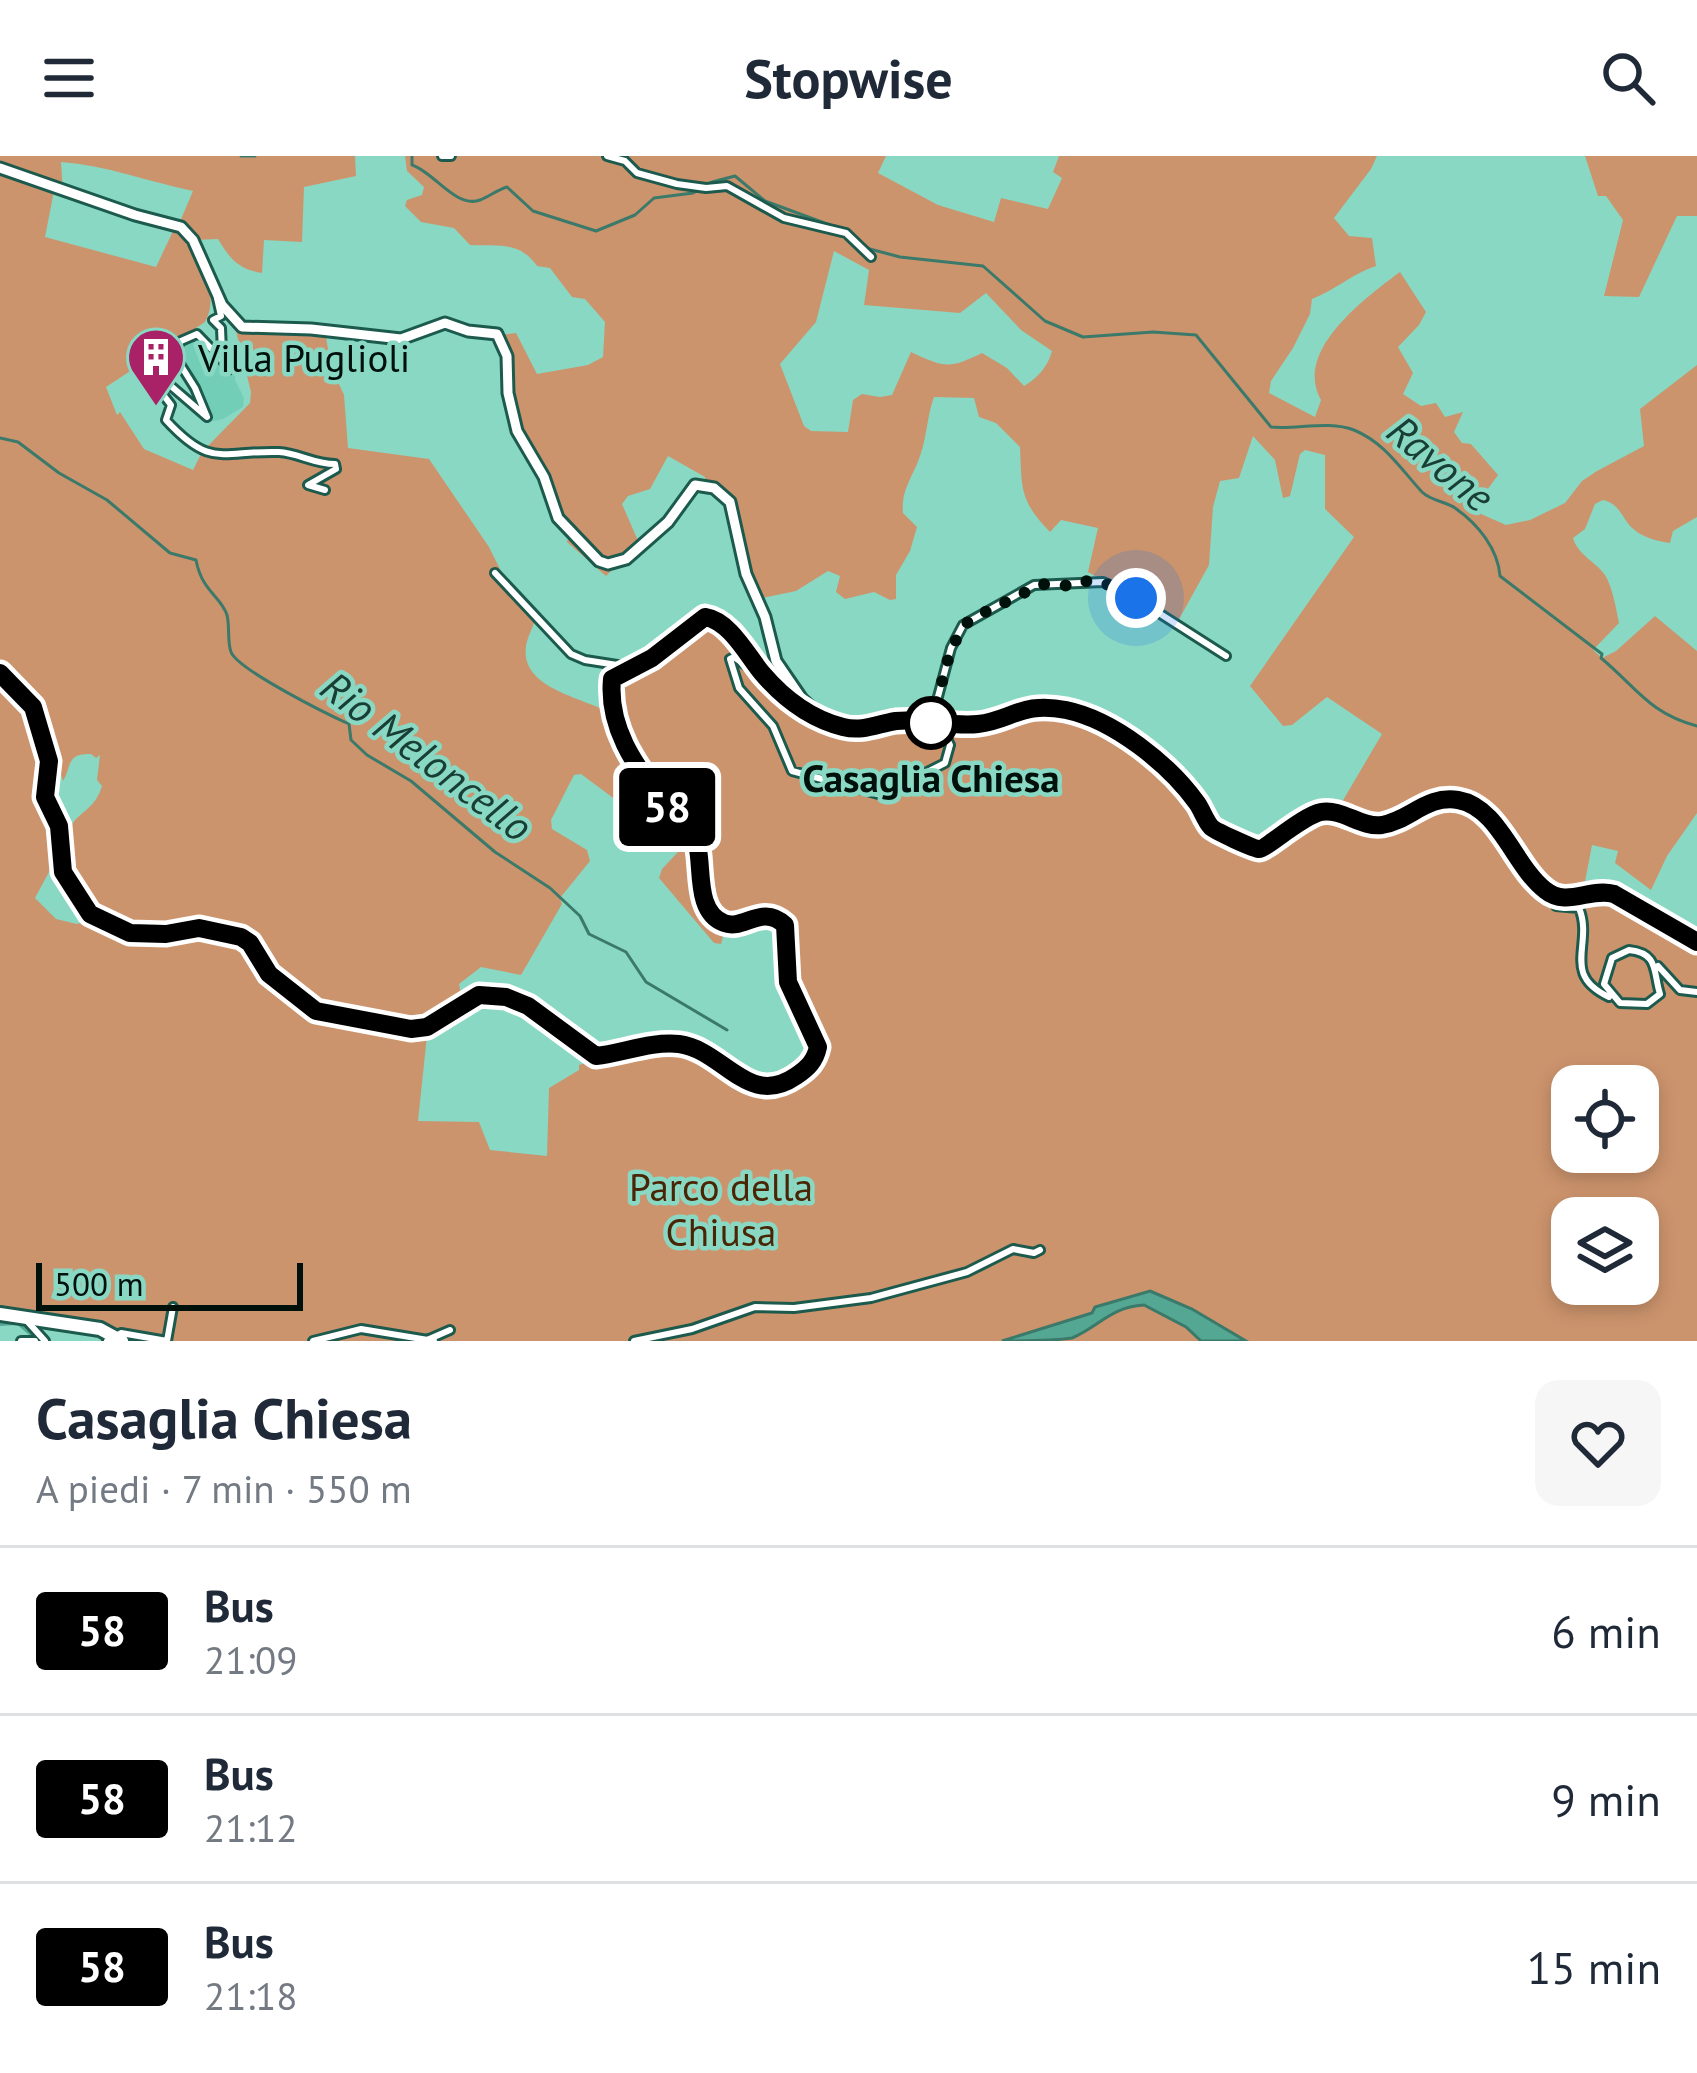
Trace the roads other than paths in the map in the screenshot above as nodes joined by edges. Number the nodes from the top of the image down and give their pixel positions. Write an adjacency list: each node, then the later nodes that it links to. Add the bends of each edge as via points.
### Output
1 (607, 156): 3 (street, via 642,175 727,186 784,218)
2 (0, 168): 6 (street, via 182,226)
3 (846, 233): 4 (street); 5 (street)
4 (856, 237)
5 (871, 257)
6 (218, 294): 7 (street, via 221,316 213,320 231,368 197,334 173,353 207,418 143,370 171,405 166,420 211,455 284,453 334,464 308,485); 13 (street, via 250,330 401,339 445,322 497,334 517,430 562,524 599,561 613,564 668,522 694,485 722,493 776,661)
7 (325, 490)
8 (495, 573): 10 (street, via 571,654)
9 (1226, 656): 14 (street, via 1102,582 1042,584 963,625)
10 (633, 667): 11 (street, via 612,679 610,705 627,749 695,838 706,902 730,924 769,916 785,925 788,982 818,1047 807,1068 777,1087 747,1082 681,1045 598,1056 501,996 479,995 422,1028 316,1011 269,974 241,937 199,928 123,932 90,914 63,872 39,724); 12 (street, via 710,618)
11 (0, 673)
12 (768, 679): 13 (street); 14 (street, via 730,659 739,688 800,774 884,794 945,764 950,745)
13 (822, 718): 14 (street, via 854,730)
14 (931, 720): 15 (street, via 974,725 1032,708 1098,721 1147,752 1222,836 1257,850 1321,812 1381,825 1435,800 1468,802)
15 (1551, 894): 16 (street, via 1603,890); 19 (street, via 1556,906 1579,908 1581,969)
16 (1697, 942)
17 (1654, 962): 18 (street, via 1680,990); 19 (street, via 1656,998 1628,1006); 19 (street, via 1638,951 1612,958 1604,975)
18 (1697, 992)
19 (1613, 999)
20 (1040, 1250): 32 (street, via 1013,1249 967,1272 871,1298 755,1307)
21 (173, 1307): 30 (street)
22 (0, 1314): 25 (main road, via 42,1317)
23 (26, 1321): 29 (street)
24 (450, 1330): 26 (street)
25 (114, 1339): 30 (street)
26 (430, 1340): 31 (street, via 361,1329)
27 (21, 1341): 28 (street)
28 (35, 1341)
29 (45, 1341)
30 (166, 1341)
31 (313, 1341)
32 (634, 1341)

